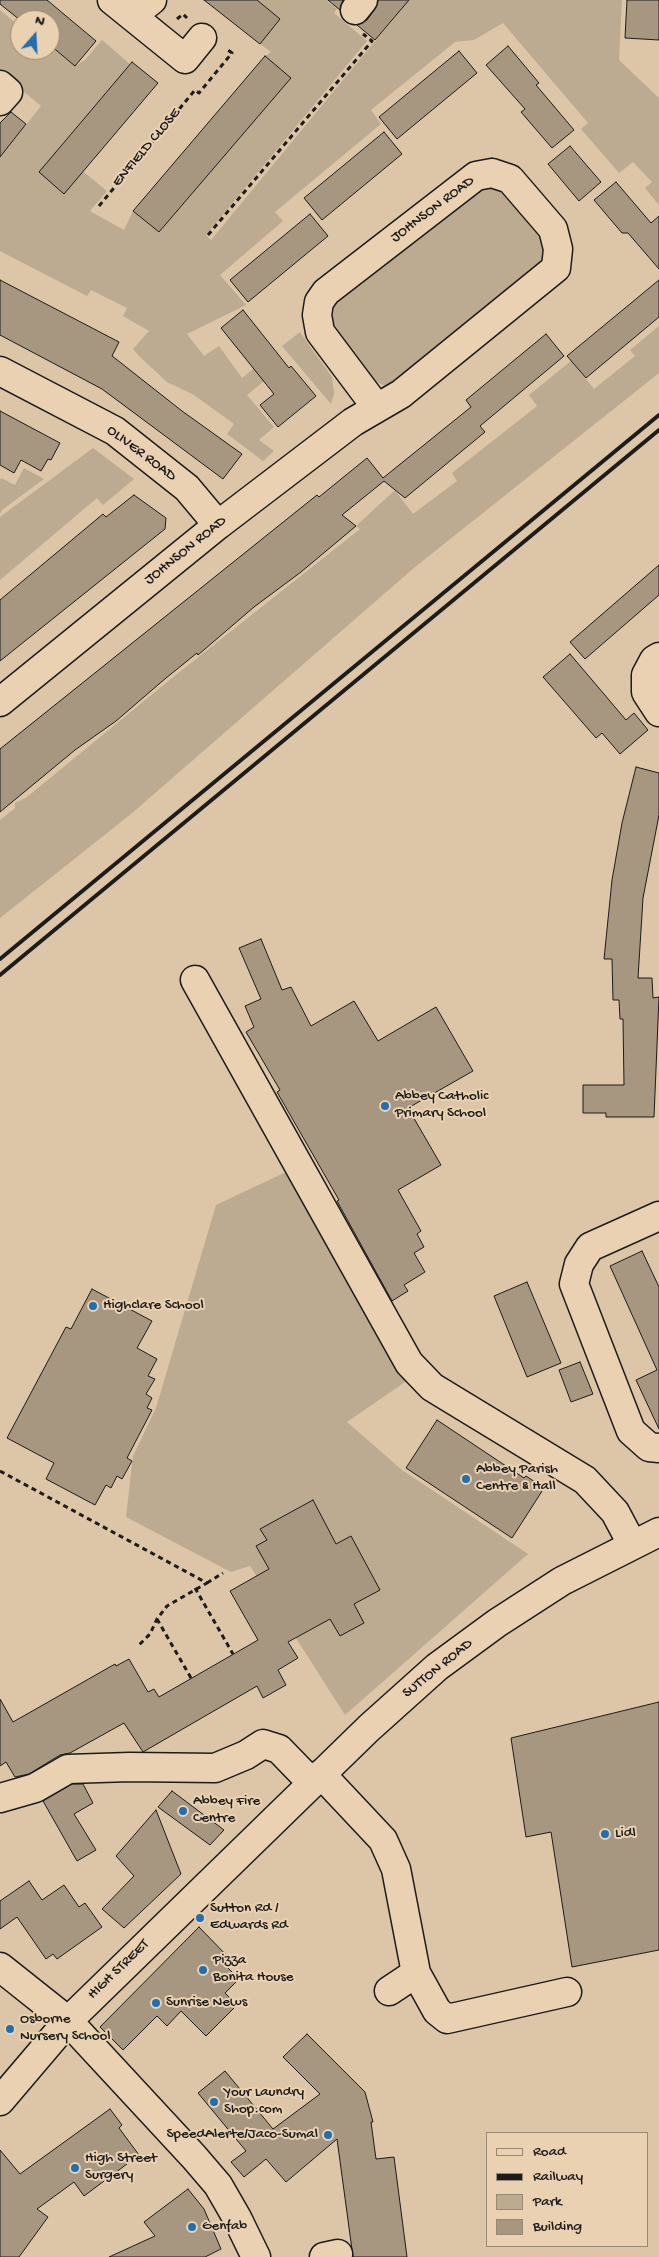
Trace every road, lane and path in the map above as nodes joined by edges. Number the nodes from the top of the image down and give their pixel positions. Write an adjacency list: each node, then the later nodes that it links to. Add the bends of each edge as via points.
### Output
1 (132, 5): 3 (street, via 185,59)
2 (359, 5): 8 (path, via 346,20 372,41)
3 (202, 38)
4 (0, 85): 6 (street, via 8,92)
5 (195, 90): 7 (path, ENFIELD CLOSE)
6 (0, 101)
7 (98, 206)
8 (208, 235)
9 (0, 371): 11 (street, OLIVER ROAD, via 115,431 187,488)
10 (377, 408): 10 (street, JOHNSON ROAD, via 401,394 556,268 558,249 552,229 510,179 492,173 476,176 326,292 319,302 320,332); 11 (street, JOHNSON ROAD, via 353,422)
11 (218, 524): 13 (street, JOHNSON ROAD)
12 (659, 657): 14 (street, via 646,675 646,692)
13 (0, 702)
14 (659, 712)
15 (195, 980): 20 (street, via 409,1363 432,1386 585,1480 615,1512)
16 (659, 1216): 17 (street, via 590,1247 579,1264 574,1284 632,1431 649,1447)
17 (659, 1448)
18 (0, 1471): 22 (path)
19 (659, 1532): 20 (street, SUTTON ROAD)
20 (632, 1544): 28 (street, SUTTON ROAD, via 562,1580 437,1667)
21 (223, 1573): 22 (path)
22 (206, 1583): 23 (path)
23 (196, 1588): 24 (path, via 166,1606); 26 (path)
24 (157, 1619): 25 (path, via 150,1634); 27 (path)
25 (137, 1647)
26 (233, 1654)
27 (191, 1678)
28 (316, 1778): 29 (street, via 279,1749 262,1744 246,1755 215,1768 68,1769 35,1788); 30 (street, SUTTON ROAD); 32 (street, via 383,1840 396,1869)
29 (0, 1798)
30 (246, 1846): 35 (street, HIGH STREET)
31 (0, 1967): 35 (street)
32 (416, 1973): 33 (street); 34 (street, via 437,2011 447,2019)
33 (389, 1991)
34 (567, 1992)
35 (68, 2021): 36 (street, HIGH STREET); 37 (street, via 218,2186)
36 (0, 2101)
37 (256, 2257)

